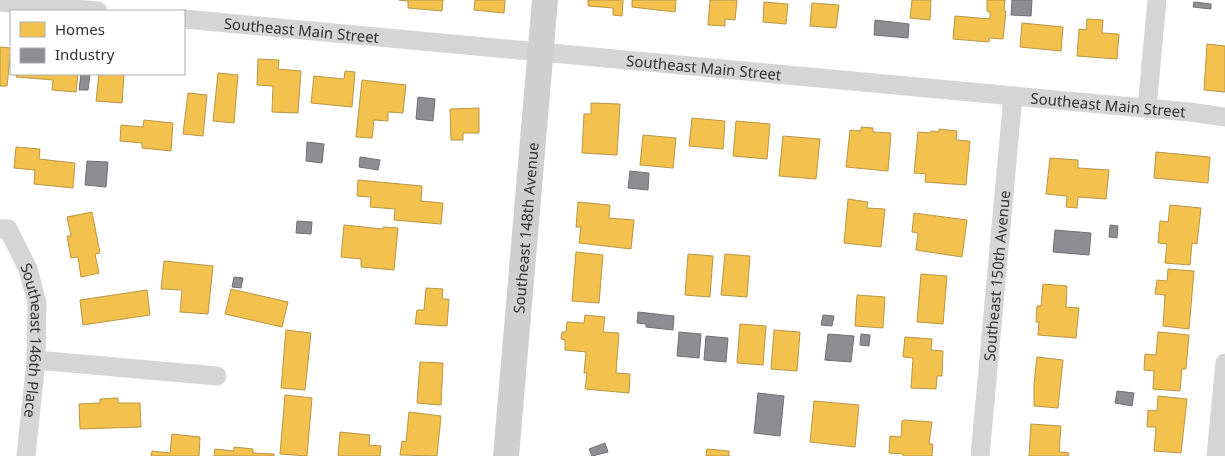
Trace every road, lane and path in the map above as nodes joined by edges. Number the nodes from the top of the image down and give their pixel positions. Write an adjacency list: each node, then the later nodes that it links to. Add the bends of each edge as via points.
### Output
1 (545, 0): 6 (main road, Southeast 148th Avenue)
2 (1157, 0): 8 (street)
3 (0, 2): 4 (street)
4 (87, 10)
5 (185, 19): 6 (street, Southeast Main Street)
6 (541, 52): 7 (street, Southeast Main Street); 15 (main road, Southeast 148th Avenue)
7 (1013, 96): 8 (street, Southeast Main Street); 16 (street, Southeast 150th Avenue)
8 (1147, 108): 9 (street, Southeast Main Street)
9 (1225, 117)
10 (4, 229): 11 (street, Southeast 146th Place, via 28,269 37,303)
11 (36, 360): 13 (street); 14 (street, Southeast 146th Place)
12 (1225, 363): 17 (street)
13 (217, 376)
14 (26, 456)
15 (506, 456)
16 (980, 456)
17 (1216, 456)

